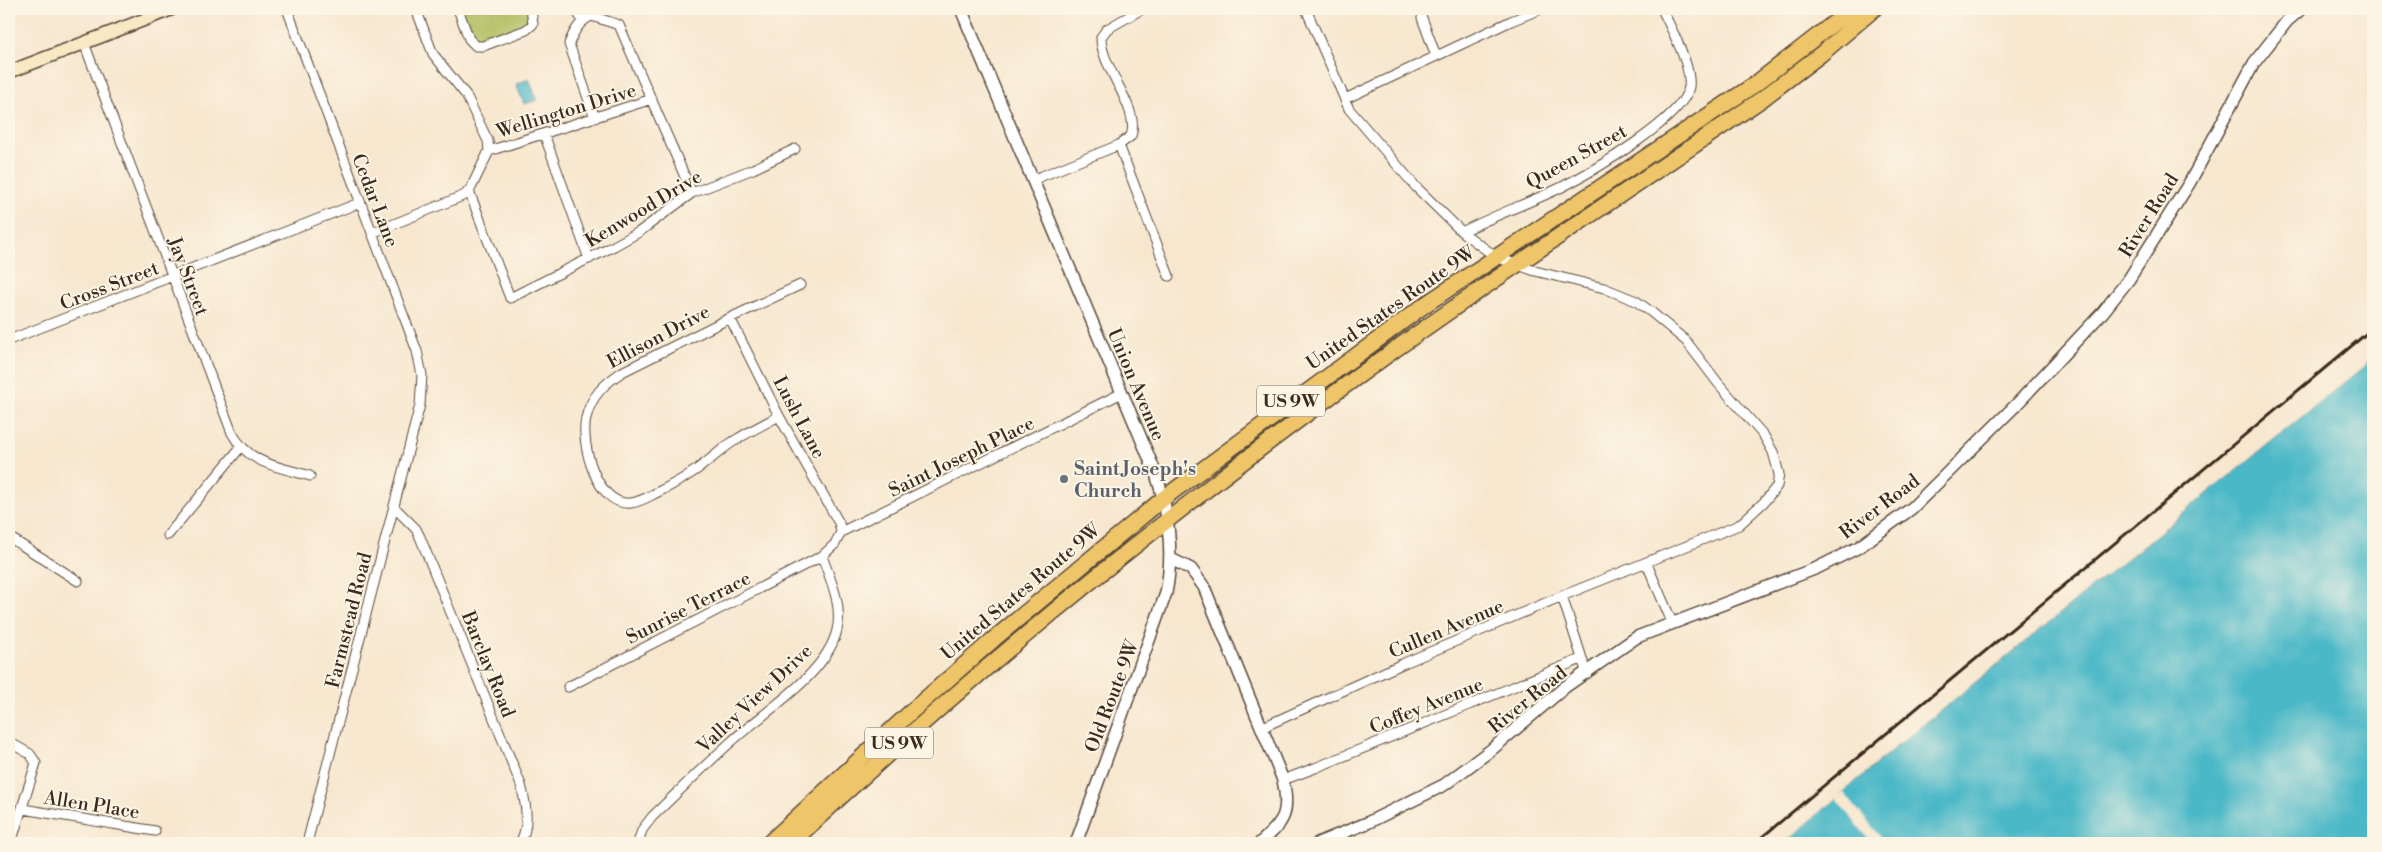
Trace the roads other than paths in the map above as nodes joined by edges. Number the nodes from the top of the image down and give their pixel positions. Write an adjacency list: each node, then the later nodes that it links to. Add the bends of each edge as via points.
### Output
1 (172, 9): 17 (main road)
2 (287, 9): 30 (street, Cedar Lane)
3 (416, 9): 26 (street, via 432,54 466,95 488,141)
4 (458, 9): 5 (street, via 469,39 476,46 483,46 526,30 533,24)
5 (531, 9)
6 (577, 9): 16 (street)
7 (961, 9): 27 (street, Union Avenue)
8 (1142, 9): 24 (street, via 1107,29 1101,38 1133,122 1131,136)
9 (1306, 9): 21 (street, Cullen Avenue)
10 (1541, 9): 18 (street)
11 (1662, 9): 31 (street, Queen Street, via 1686,64 1688,87 1675,110 1616,155 1564,186)
12 (1852, 9): 33 (highway, United States Route 9W / US 9W, via 1754,85)
13 (1874, 9): 35 (highway, United States Route 9W / US 9W, via 1762,99)
14 (2301, 9): 57 (street, River Road, via 2287,21 2254,63 2190,182 2103,312 1912,508 1859,547 1791,579)
15 (1422, 18): 18 (street)
16 (582, 22): 20 (street, via 592,16 618,25); 22 (street, via 572,36 569,48)
17 (84, 43): 19 (main road); 37 (street, Jay Street)
18 (1436, 56): 21 (street)
19 (9, 72)
20 (652, 99): 22 (street, Wellington Drive); 29 (street)
21 (1345, 99): 31 (street, Cullen Avenue, via 1349,109 1416,187)
22 (595, 118): 23 (street, Wellington Drive)
23 (544, 134): 26 (street, Wellington Drive); 34 (street)
24 (1119, 145): 27 (street); 36 (street)
25 (795, 149): 29 (street, Kenwood Drive)
26 (489, 151): 28 (street)
27 (1032, 180): 41 (street, Union Avenue)
28 (469, 191): 32 (street); 34 (street, Kenwood Drive, via 510,298)
29 (692, 193): 34 (street, Kenwood Drive, via 639,232)
30 (359, 203): 32 (street, Cedar Lane); 37 (street, Cross Street)
31 (1462, 232): 33 (street, Cullen Avenue)
32 (372, 233): 42 (street, Cedar Lane, via 417,351 422,375)
33 (1496, 257): 35 (street, Cullen Avenue); 46 (highway, United States Route 9W / US 9W, via 1351,358)
34 (589, 259)
35 (1519, 264): 48 (highway, United States Route 9W / US 9W, via 1379,361); 54 (street, Cullen Avenue, via 1604,288 1650,310 1686,341 1764,436 1773,452 1779,474 1777,486 1751,515 1739,525)
36 (1169, 276)
37 (172, 278): 40 (street, Cross Street); 44 (street, Jay Street)
38 (800, 285): 39 (street, Ellison Drive)
39 (730, 318): 43 (street, Lush Lane); 43 (street, Ellison Drive, via 622,372 598,390 589,408 585,429 588,452 601,487 608,495 627,503 641,500 679,482 738,438)
40 (9, 340)
41 (1122, 394): 46 (street, Union Avenue); 49 (street, Saint Joseph Place)
42 (420, 405): 47 (street, Farmstead Road)
43 (779, 416): 49 (street, Lush Lane)
44 (240, 448): 45 (street, via 253,458); 50 (street)
45 (310, 476)
46 (1164, 498): 48 (street, Union Avenue); 63 (highway, United States Route 9W / US 9W, via 1008,626)
47 (394, 506): 68 (street, Farmstead Road); 69 (street, Barclay Road, via 420,537 521,786 526,803 526,821)
48 (1168, 520): 53 (street, Union Avenue); 63 (highway, United States Route 9W / US 9W)
49 (841, 532): 52 (street, Saint Joseph Place, via 835,544)
50 (168, 535)
51 (9, 537): 55 (street)
52 (822, 556): 60 (street, Sunrise Terrace); 70 (street, Valley View Drive, via 838,612 837,629 830,648 804,680 733,740 652,817 642,830)
53 (1171, 559): 61 (street, via 1191,569 1204,587); 73 (street, Old Route 9W, via 1160,613)
54 (1646, 562): 56 (street, Cullen Avenue); 57 (street)
55 (78, 581)
56 (1562, 596): 58 (street); 61 (street, Cullen Avenue)
57 (1672, 622): 59 (street, River Road, via 1637,637)
58 (1581, 659): 59 (street); 64 (street, Coffey Avenue)
59 (1587, 674): 75 (street, River Road, via 1565,687 1444,785)
60 (568, 687)
61 (1261, 728): 64 (street)
62 (9, 742): 65 (street, via 34,758 36,768)
63 (869, 760): 71 (highway, United States Route 9W / US 9W); 72 (highway, United States Route 9W / US 9W)
64 (1283, 780): 74 (street, via 1287,804 1284,818)
65 (23, 810): 66 (street, Allen Place); 67 (street)
66 (154, 831)
67 (11, 843)
68 (307, 843)
69 (520, 843)
70 (638, 843)
71 (769, 843)
72 (791, 843)
73 (1076, 843)
74 (1260, 843)
75 (1318, 843)

